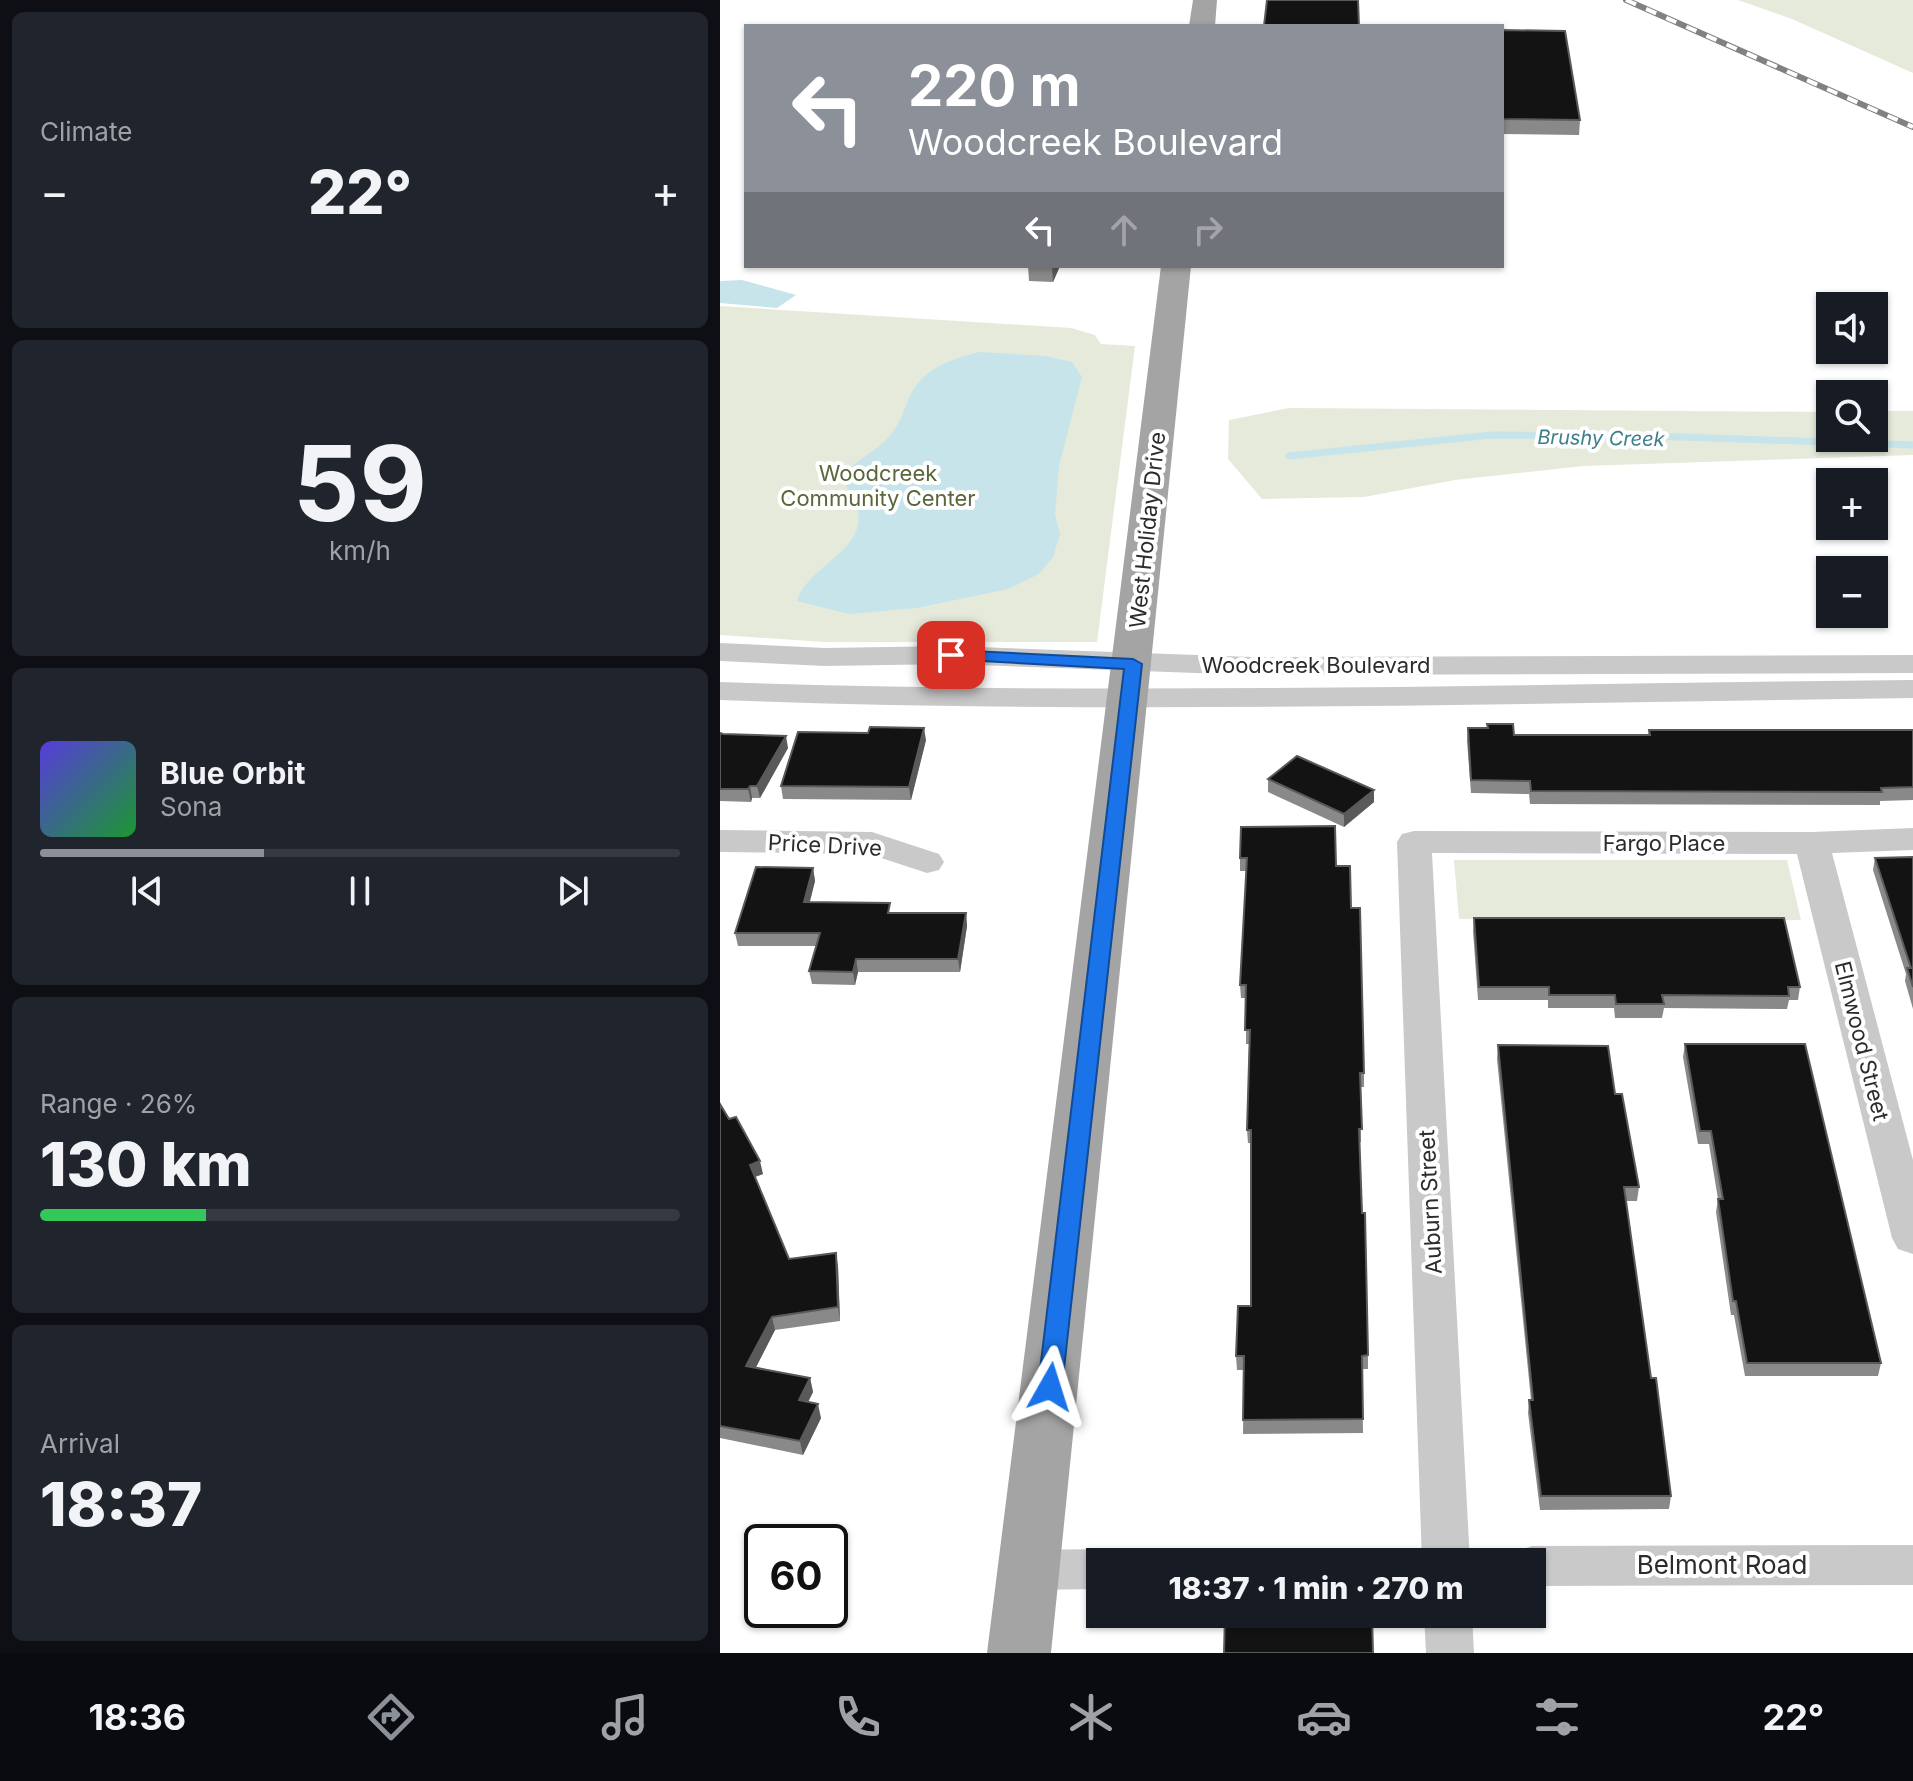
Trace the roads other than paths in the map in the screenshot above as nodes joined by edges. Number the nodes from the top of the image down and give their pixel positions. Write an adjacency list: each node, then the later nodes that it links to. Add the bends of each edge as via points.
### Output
1 (1205, 0): 2 (main road)
2 (1202, 24)
3 (1176, 268): 6 (main road, West Holiday Drive)
4 (720, 652): 6 (street, Woodcreek Boulevard, via 951,655)
5 (1913, 664): 6 (street, Woodcreek Boulevard)
6 (1131, 681): 7 (street, Woodcreek Boulevard); 8 (street, Woodcreek Boulevard, via 860,696); 19 (main road, West Holiday Drive)
7 (1913, 689)
8 (720, 691)
9 (1913, 839): 12 (street, Fargo Place)
10 (720, 841): 13 (street, Price Drive, via 872,843)
11 (1414, 842): 12 (street, Fargo Place); 15 (street, Auburn Street)
12 (1812, 843): 14 (street, Elmwood Street)
13 (927, 862)
14 (1913, 1238)
15 (1445, 1548)
16 (1913, 1565): 17 (street, Belmont Road)
17 (1546, 1566)
18 (1086, 1569): 19 (street)
19 (1029, 1570): 21 (main road, West Holiday Drive)
20 (1449, 1628): 22 (street)
21 (1019, 1653)
22 (1450, 1653)

